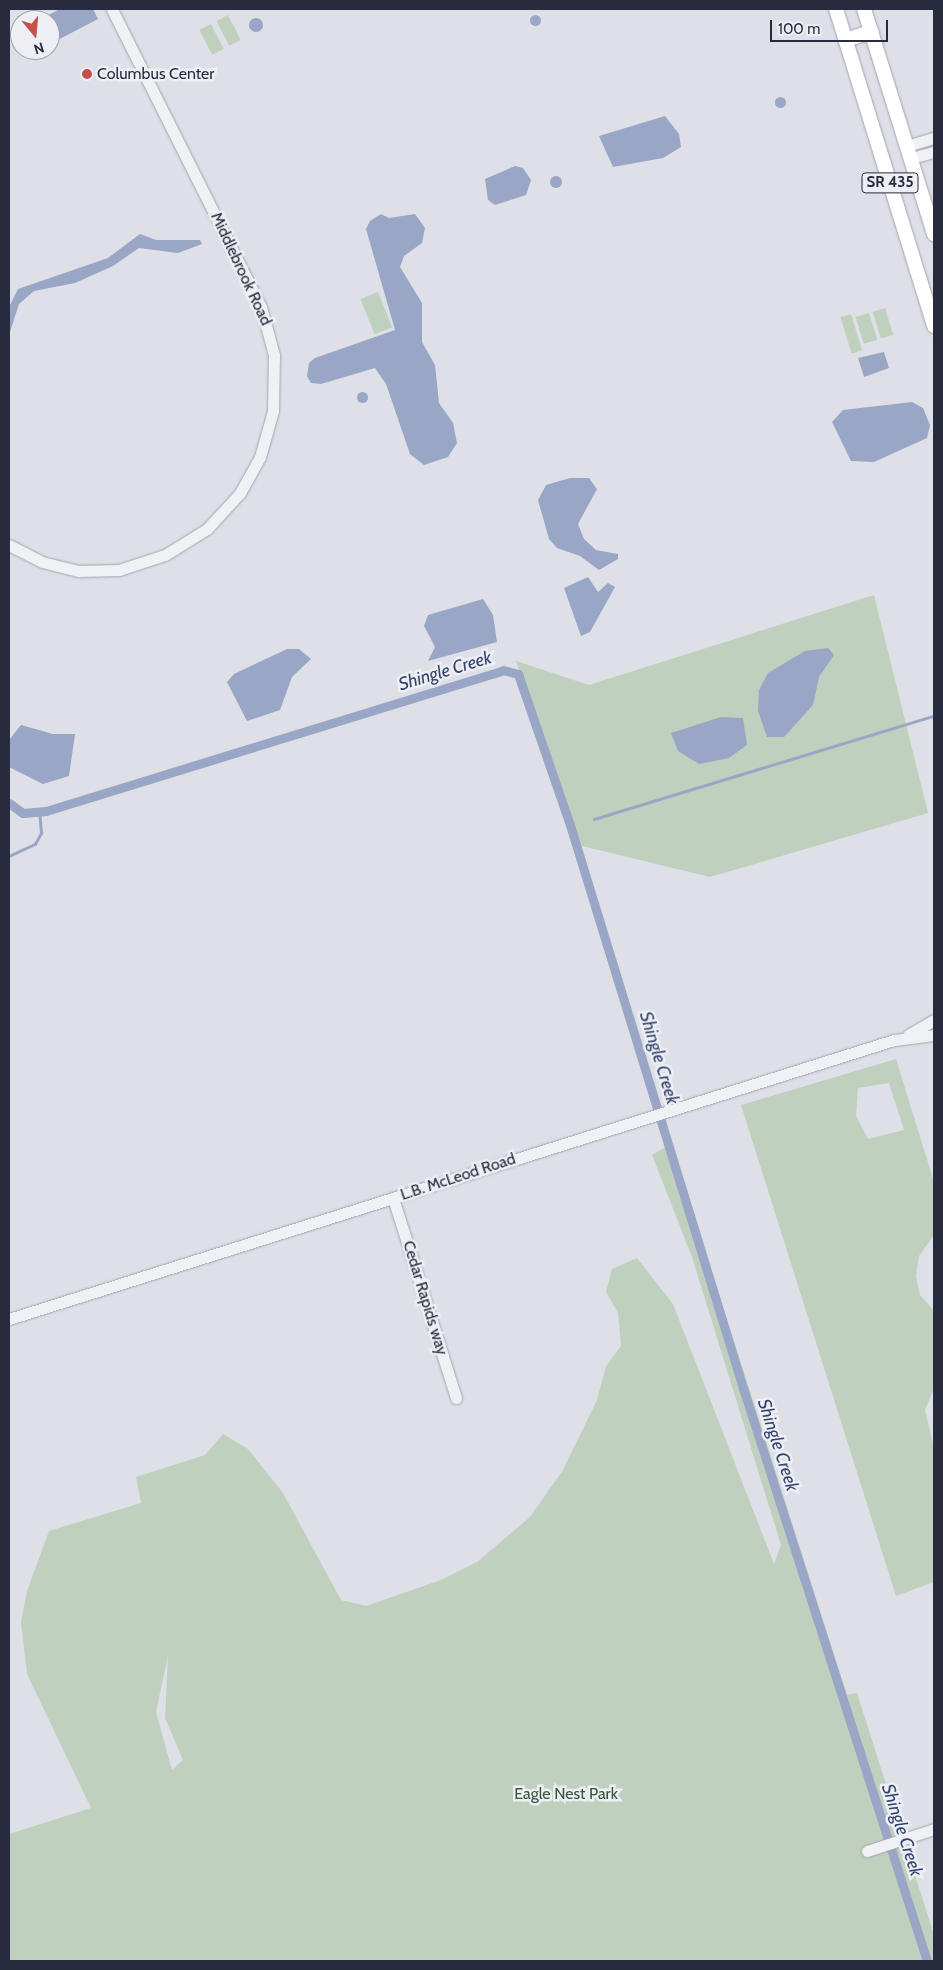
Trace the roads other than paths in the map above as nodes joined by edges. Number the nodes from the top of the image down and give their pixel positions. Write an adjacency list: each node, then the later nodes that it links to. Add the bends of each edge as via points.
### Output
1 (112, 9): 11 (street, Middlebrook Road, via 262,307 274,355 274,410 260,458 240,493 207,528 165,555 120,570 79,571 51,566)
2 (836, 9): 5 (main road, SR 435)
3 (864, 9): 4 (main road, SR 435)
4 (872, 32): 5 (main road); 7 (main road, SR 435)
5 (846, 40): 10 (main road, SR 435)
6 (934, 138): 7 (street)
7 (909, 152): 8 (street); 9 (main road, SR 435)
8 (934, 152)
9 (934, 234)
10 (934, 326)
11 (9, 545)
12 (934, 1020): 14 (street, L.B. McLeod Road)
13 (934, 1035): 14 (street, L.B. McLeod Road)
14 (906, 1036): 15 (street, L.B. McLeod Road)
15 (394, 1198): 16 (street, L.B. McLeod Road); 17 (street, Cedar Rapids way)
16 (9, 1318)
17 (456, 1398)
18 (932, 1830): 19 (street)
19 (867, 1851)

